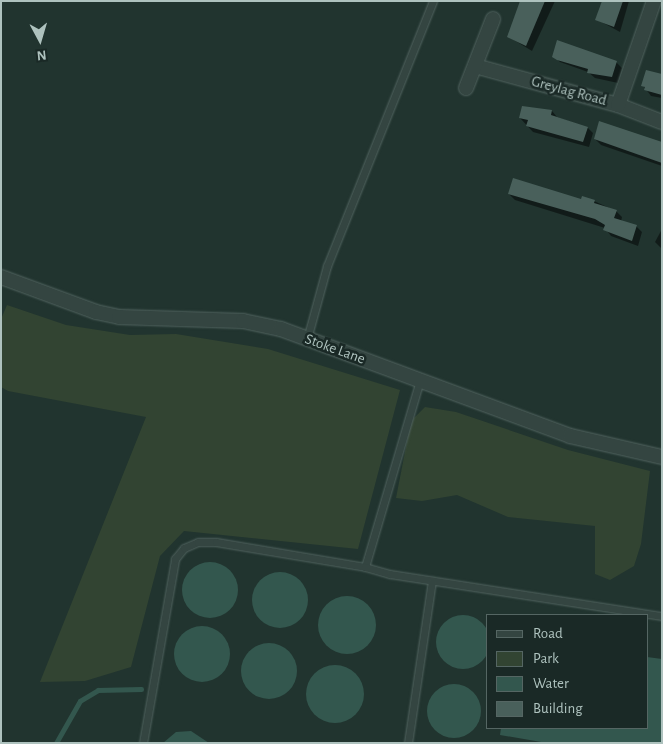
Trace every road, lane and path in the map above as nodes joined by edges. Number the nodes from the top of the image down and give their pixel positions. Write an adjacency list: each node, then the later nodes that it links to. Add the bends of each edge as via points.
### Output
1 (432, 1): 9 (lane, via 326,266)
2 (654, 1): 6 (street)
3 (493, 19): 4 (street)
4 (475, 66): 5 (street); 6 (street, Greylag Road)
5 (466, 88)
6 (618, 105): 7 (street, Greylag Road)
7 (662, 122)
8 (1, 277): 9 (street, Stoke Lane, via 119,318 243,321)
9 (307, 338): 10 (street, Stoke Lane)
10 (420, 380): 11 (street, Stoke Lane, via 570,436); 12 (lane)
11 (662, 456)
12 (365, 567): 13 (lane); 15 (lane, via 216,542 198,542 184,548 175,559 169,584)
13 (432, 581): 14 (lane); 16 (lane)
14 (662, 616)
15 (143, 743)
16 (408, 743)

